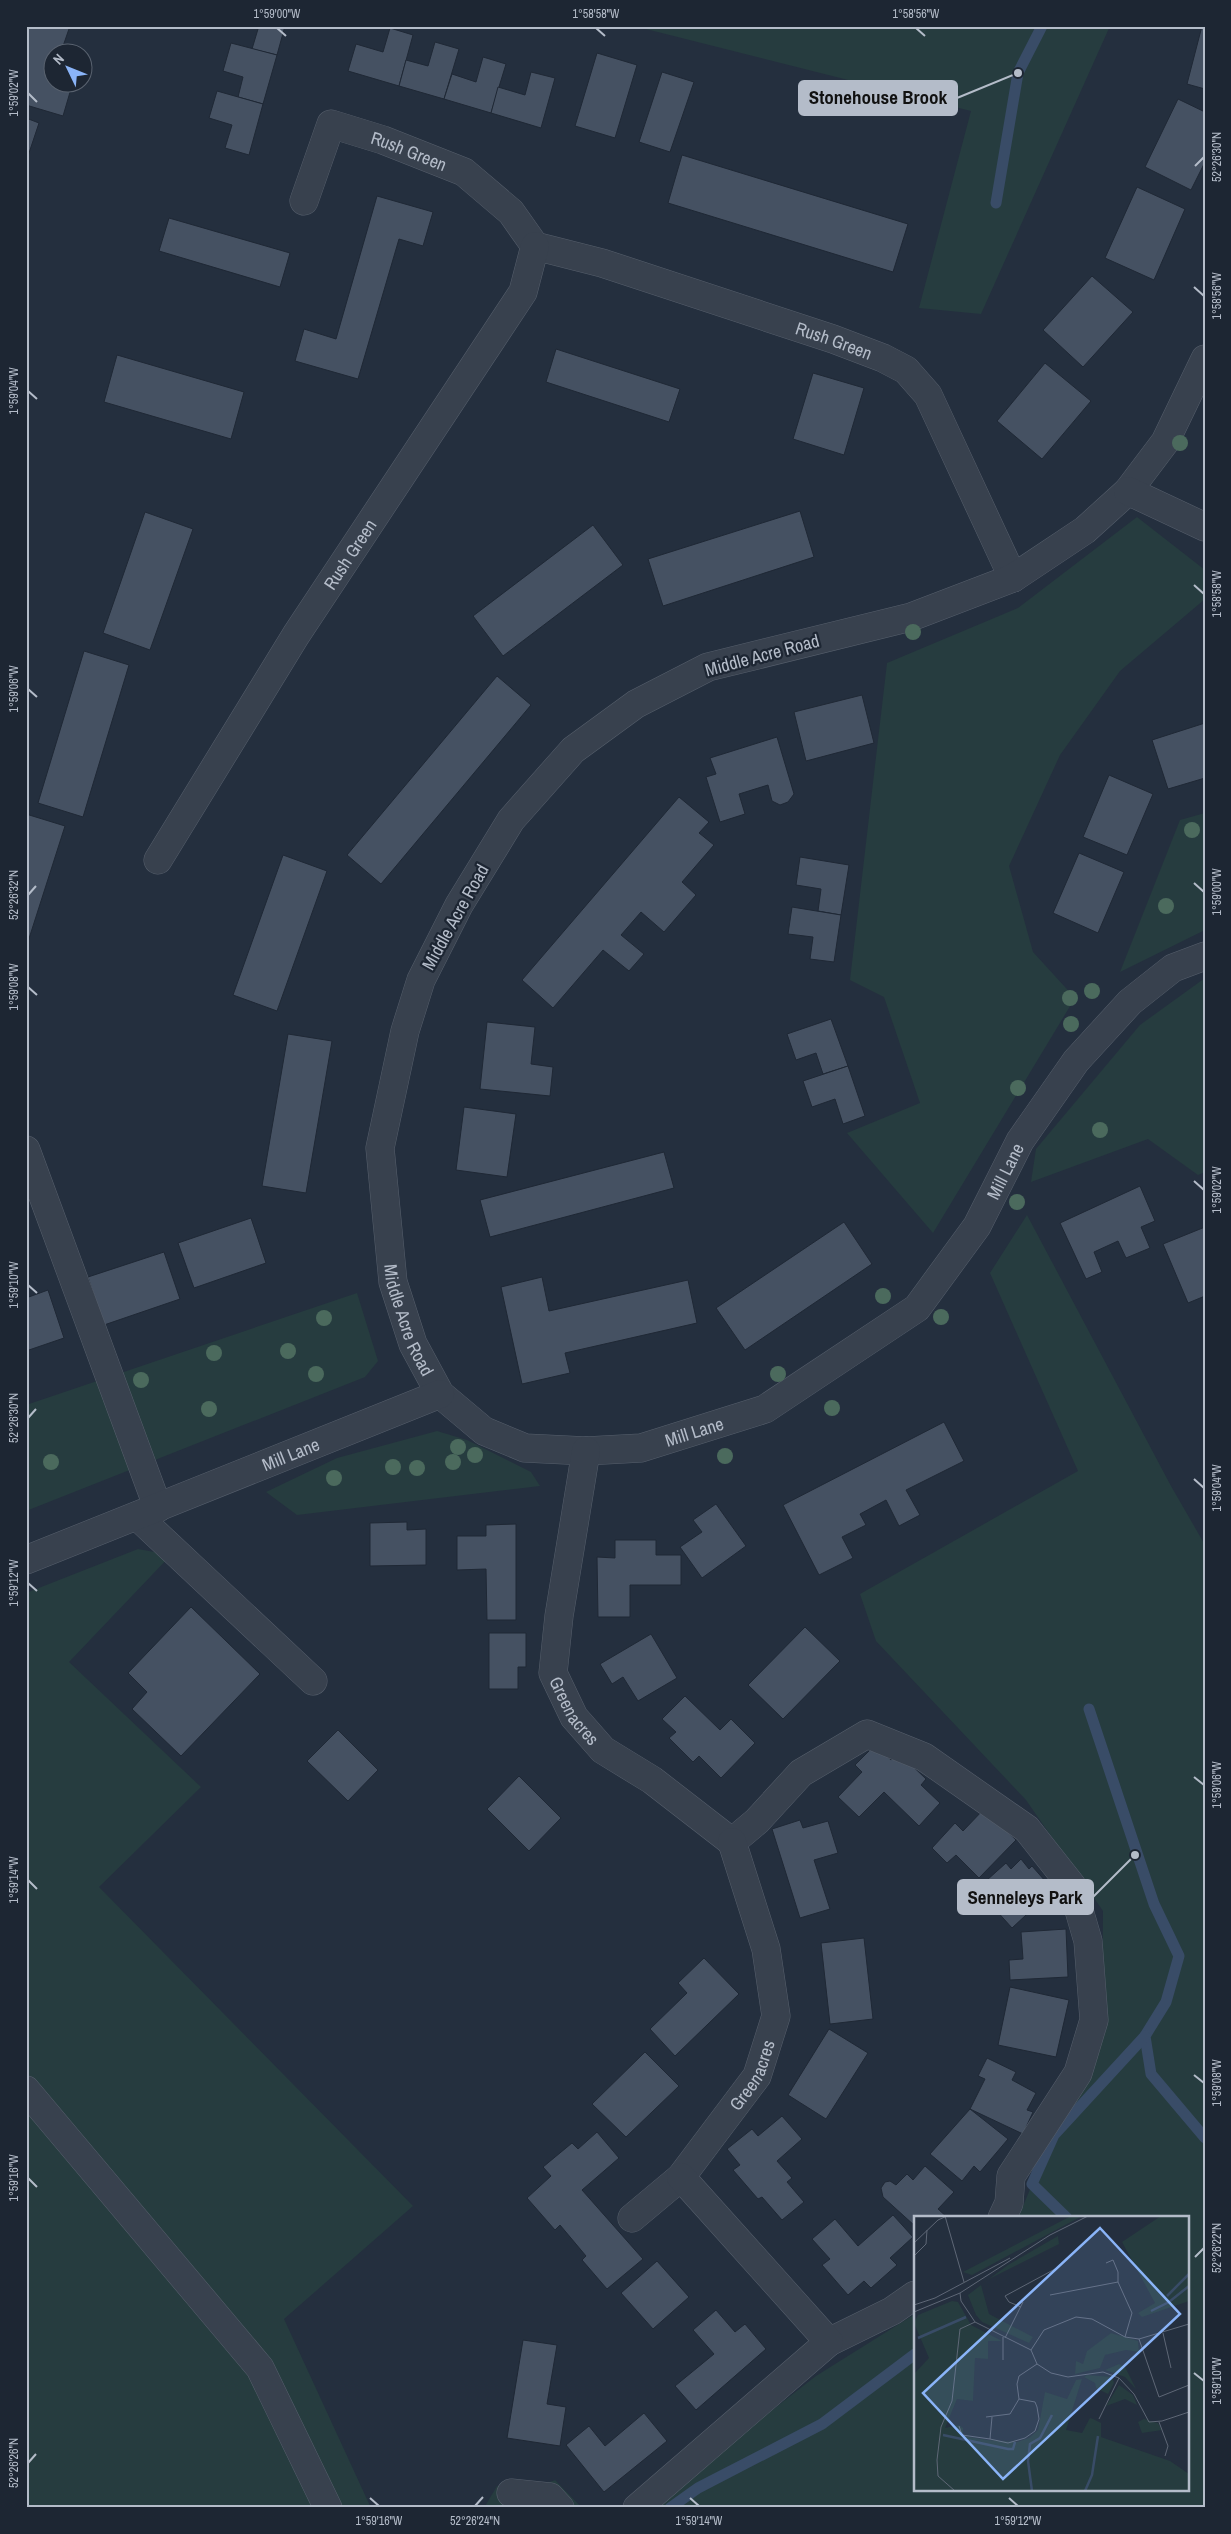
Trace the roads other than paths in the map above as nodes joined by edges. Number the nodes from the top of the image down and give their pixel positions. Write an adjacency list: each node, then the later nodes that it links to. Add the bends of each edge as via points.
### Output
1 (304, 201): 2 (street, Rush Green, via 330,124 464,172 511,212)
2 (535, 246): 6 (street, Rush Green, via 602,263 833,339 906,370 928,395); 7 (street, Rush Green, via 523,292 296,635)
3 (1205, 360): 4 (street, Middle Acre Road, via 1165,442)
4 (1128, 491): 5 (street); 6 (street, Middle Acre Road, via 1085,530)
5 (1205, 527)
6 (1013, 578): 10 (street, Middle Acre Road, via 911,617 708,667 636,704 573,750 511,820 459,905 421,980 405,1031 380,1148 393,1282 413,1344)
7 (158, 860)
8 (1205, 956): 11 (street, Mill Lane, via 1172,968 1130,1002 1076,1062 1020,1141 977,1226 917,1308 765,1409 641,1448)
9 (28, 1163): 12 (street)
10 (440, 1394): 11 (street, Mill Lane, via 484,1431 525,1448); 12 (street, Mill Lane)
11 (586, 1451): 15 (street, Greenacres, via 553,1673 574,1717 603,1750 652,1780)
12 (147, 1512): 13 (street, Mill Lane); 14 (street)
13 (26, 1560)
14 (313, 1681)
15 (732, 1842): 17 (street, Greenacres, via 766,1949 776,2016 758,2076); 18 (street, via 757,1821 800,1773 867,1734 924,1756 1027,1828 1072,1886 1088,1942 1094,2020 1078,2072 1011,2176)
16 (26, 2090): 23 (street, via 260,2368)
17 (681, 2177): 19 (street, Greenacres); 21 (street)
18 (1003, 2216)
19 (632, 2218)
20 (914, 2296): 21 (street, via 892,2311)
21 (829, 2342): 25 (street)
22 (511, 2493): 24 (street, via 550,2497)
23 (328, 2508)
24 (560, 2508)
25 (637, 2508)

